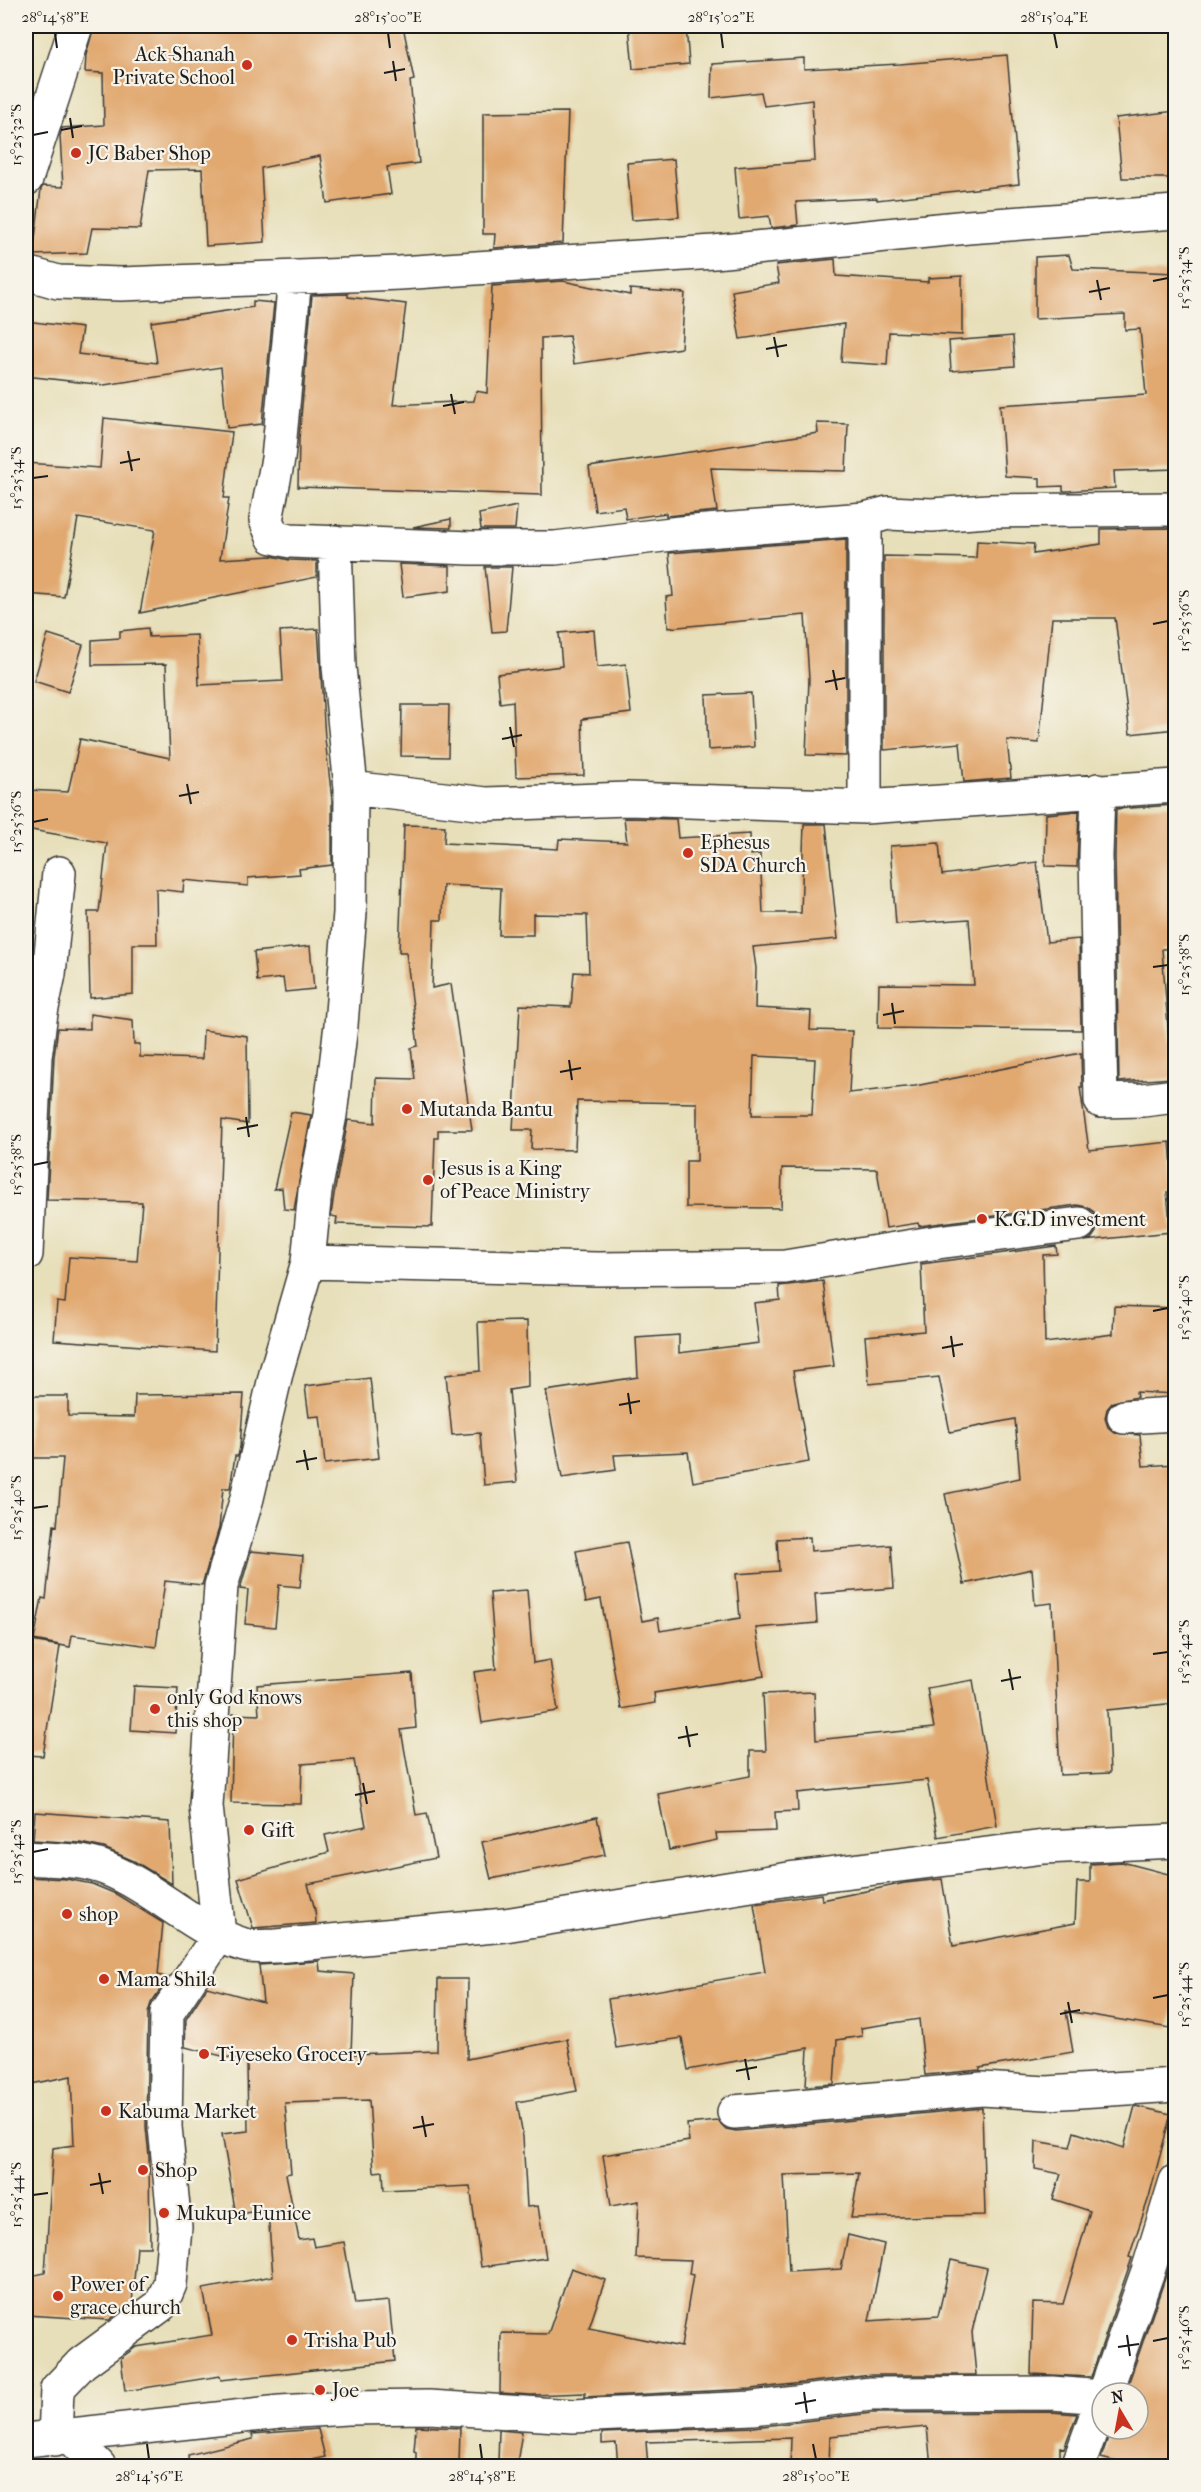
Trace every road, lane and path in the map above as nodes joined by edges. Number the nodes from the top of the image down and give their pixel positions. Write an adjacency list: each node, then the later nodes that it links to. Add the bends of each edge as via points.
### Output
1 (66, 27): 2 (street)
2 (26, 179)
3 (1176, 212): 5 (street, via 714,252)
4 (26, 273): 5 (street, via 58,282 121,284)
5 (295, 277): 8 (street, via 278,459 266,520 273,537 290,542)
6 (1176, 509): 7 (street, via 888,513)
7 (865, 519): 8 (street, via 680,533 555,548); 12 (street)
8 (335, 542): 10 (street, via 339,667)
9 (1176, 786): 11 (street)
10 (351, 788): 12 (street, via 486,804 628,799); 17 (street, via 350,913 341,1025)
11 (1098, 790): 12 (street); 14 (street, via 1101,1101)
12 (865, 807)
13 (59, 873): 16 (street, via 50,974 35,1057)
14 (1176, 1096)
15 (1079, 1224): 17 (street, via 784,1267 597,1269)
16 (26, 1254)
17 (308, 1262): 22 (street, via 222,1586 206,1806)
18 (1176, 1414): 19 (street)
19 (1124, 1418)
20 (1176, 1841): 22 (street, via 1044,1847 831,1873 506,1925 276,1947 246,1946)
21 (26, 1858): 22 (street, via 77,1861 108,1869)
22 (219, 1935): 29 (street, via 167,2013 165,2127 175,2227 170,2284 161,2306 82,2363 57,2389)
23 (1176, 2085): 24 (street, via 1047,2093 982,2089)
24 (734, 2112)
25 (1176, 2181): 26 (street)
26 (1109, 2381)
27 (1090, 2398): 29 (street, via 1052,2393 871,2394 753,2408 573,2416 429,2407 348,2408)
28 (1090, 2432): 31 (street)
29 (50, 2438): 30 (street)
30 (99, 2466)
31 (1078, 2466)

